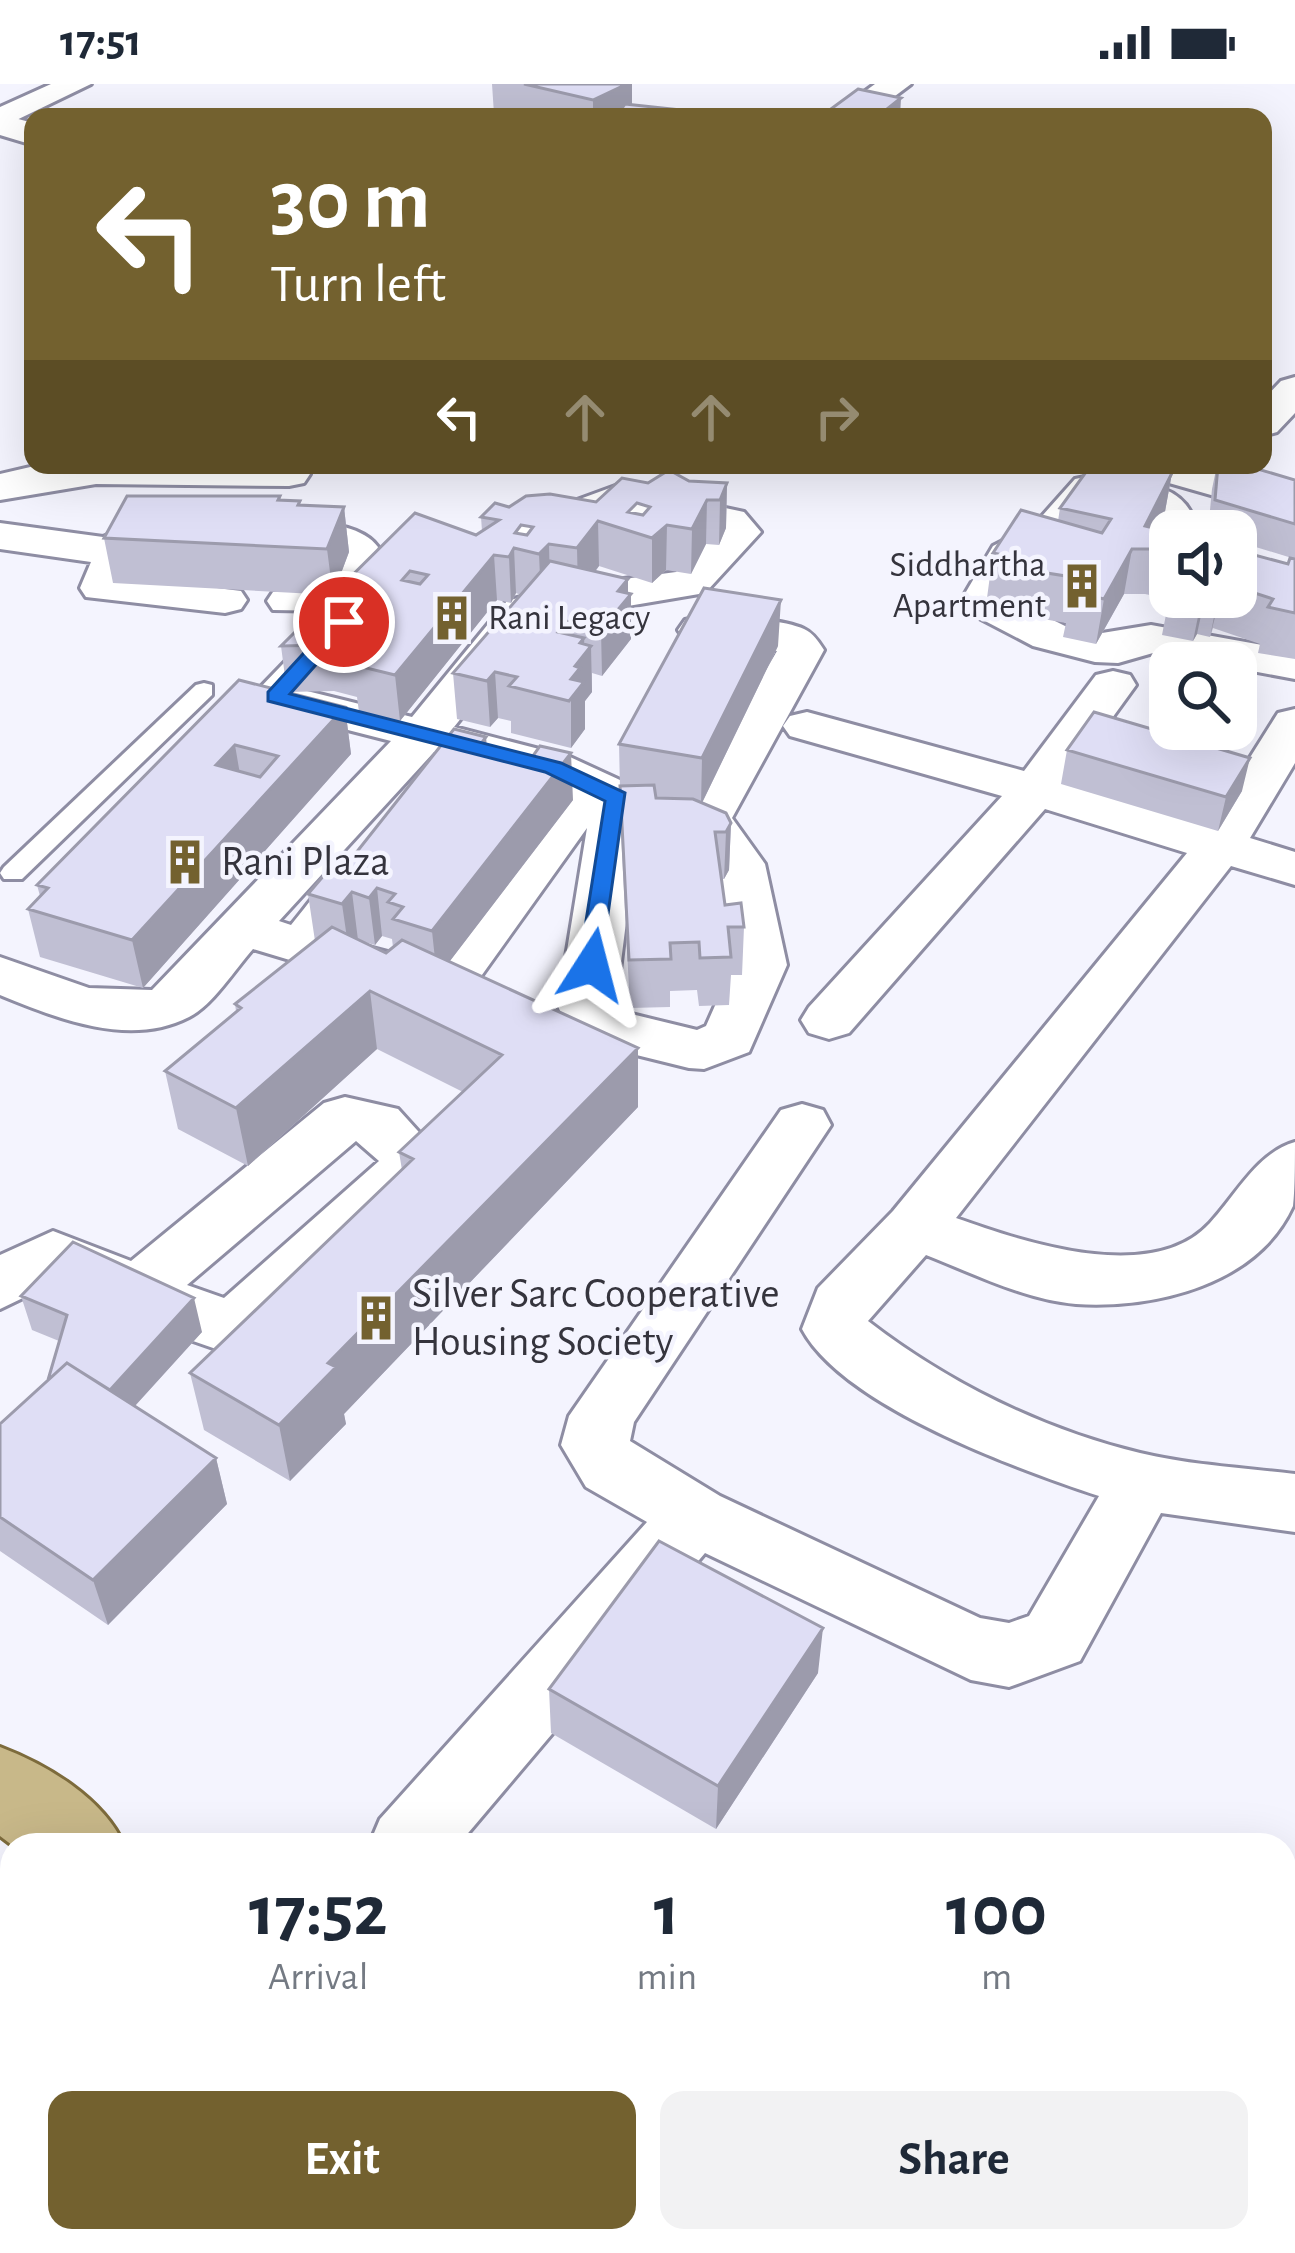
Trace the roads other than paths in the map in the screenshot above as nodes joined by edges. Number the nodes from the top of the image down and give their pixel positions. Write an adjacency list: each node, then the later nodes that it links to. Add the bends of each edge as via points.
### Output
1 (76, 84): 3 (street)
2 (896, 84): 4 (street)
3 (36, 108)
4 (860, 108)
5 (1295, 389): 6 (street)
6 (1272, 414)
7 (109, 474): 12 (street)
8 (1182, 474): 20 (street, via 1084,492 1049,534 1008,555 982,602 1048,636 1095,648 1150,639)
9 (1188, 474): 15 (street)
10 (1188, 474): 14 (street)
11 (1192, 474): 13 (street)
12 (0, 488)
13 (1295, 501)
14 (1176, 510)
15 (1196, 510)
16 (0, 536): 17 (street)
17 (116, 552): 18 (street, via 102,588); 19 (street, via 132,533 341,540 356,547 341,597)
18 (224, 600)
19 (289, 601)
20 (1295, 665)
21 (673, 674): 30 (street, via 704,629 790,640 801,650)
22 (1113, 686): 29 (street)
23 (204, 690): 33 (lane)
24 (1295, 723): 31 (street)
25 (806, 726): 29 (street)
26 (422, 736): 26 (street, via 524,611 689,584 740,532 730,521 619,499 473,553 427,551 400,566 274,692); 27 (street); 34 (street)
27 (522, 772): 28 (street); 35 (street, via 460,771 443,779); 35 (street, via 580,804 451,980 426,983)
28 (616, 780): 30 (street); 30 (street, via 586,1006 589,1020 604,1029 704,1051 729,1038 760,965 739,864)
29 (1035, 790): 31 (street); 37 (street)
30 (707, 818)
31 (1220, 847): 32 (street); 40 (street)
32 (1295, 869)
33 (12, 872)
34 (242, 928): 35 (street); 36 (street, via 172,1003 141,1016 88,1007)
35 (303, 946)
36 (0, 975)
37 (829, 1020)
38 (802, 1125): 45 (street, via 602,1416 595,1445 610,1467)
39 (1295, 1162): 40 (street, via 1228,1244 1190,1269 1076,1280)
40 (915, 1227): 43 (street, via 842,1305 834,1329 941,1400 1067,1460)
41 (0, 1285): 42 (street, via 53,1254)
42 (138, 1290)
43 (1142, 1482): 44 (street); 45 (street, via 1054,1639 1009,1655 970,1648)
44 (1295, 1503)
45 (695, 1516): 48 (street)
46 (0, 1786): 47 (main road)
47 (65, 1833)
48 (418, 1833)

